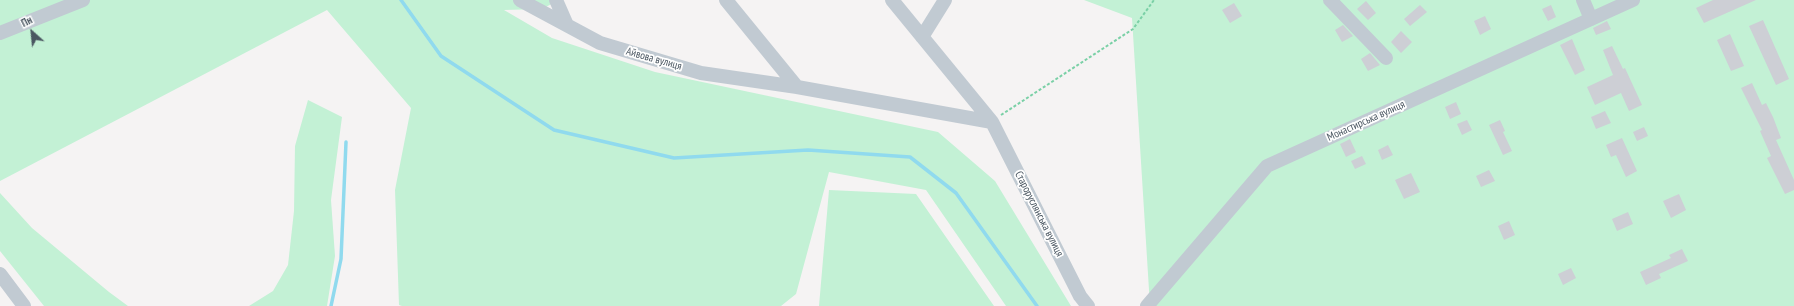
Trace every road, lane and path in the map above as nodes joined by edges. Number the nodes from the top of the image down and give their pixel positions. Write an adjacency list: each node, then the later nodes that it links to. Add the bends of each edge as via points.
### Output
1 (83, 0): 13 (street)
2 (520, 0): 12 (street, Айвова вулиця)
3 (556, 0): 12 (street)
4 (726, 0): 16 (street)
5 (892, 0): 14 (street, Староруслянська вулиця)
6 (945, 0): 14 (street)
7 (1154, 0): 17 (path, via 1132,28)
8 (1330, 0): 15 (street)
9 (1583, 0): 11 (street)
10 (1633, 0): 11 (street, Монастирська вулиця)
11 (1591, 19): 21 (street, Монастирська вулиця, via 1267,166)
12 (567, 25): 16 (street, Айвова вулиця, via 600,43 701,73)
13 (0, 33)
14 (922, 38): 17 (street, Староруслянська вулиця)
15 (1386, 58)
16 (797, 87): 17 (street)
17 (992, 122): 20 (street, Староруслянська вулиця, via 1080,296)
18 (0, 274): 19 (street)
19 (24, 306)
20 (1088, 306)
21 (1147, 306)

